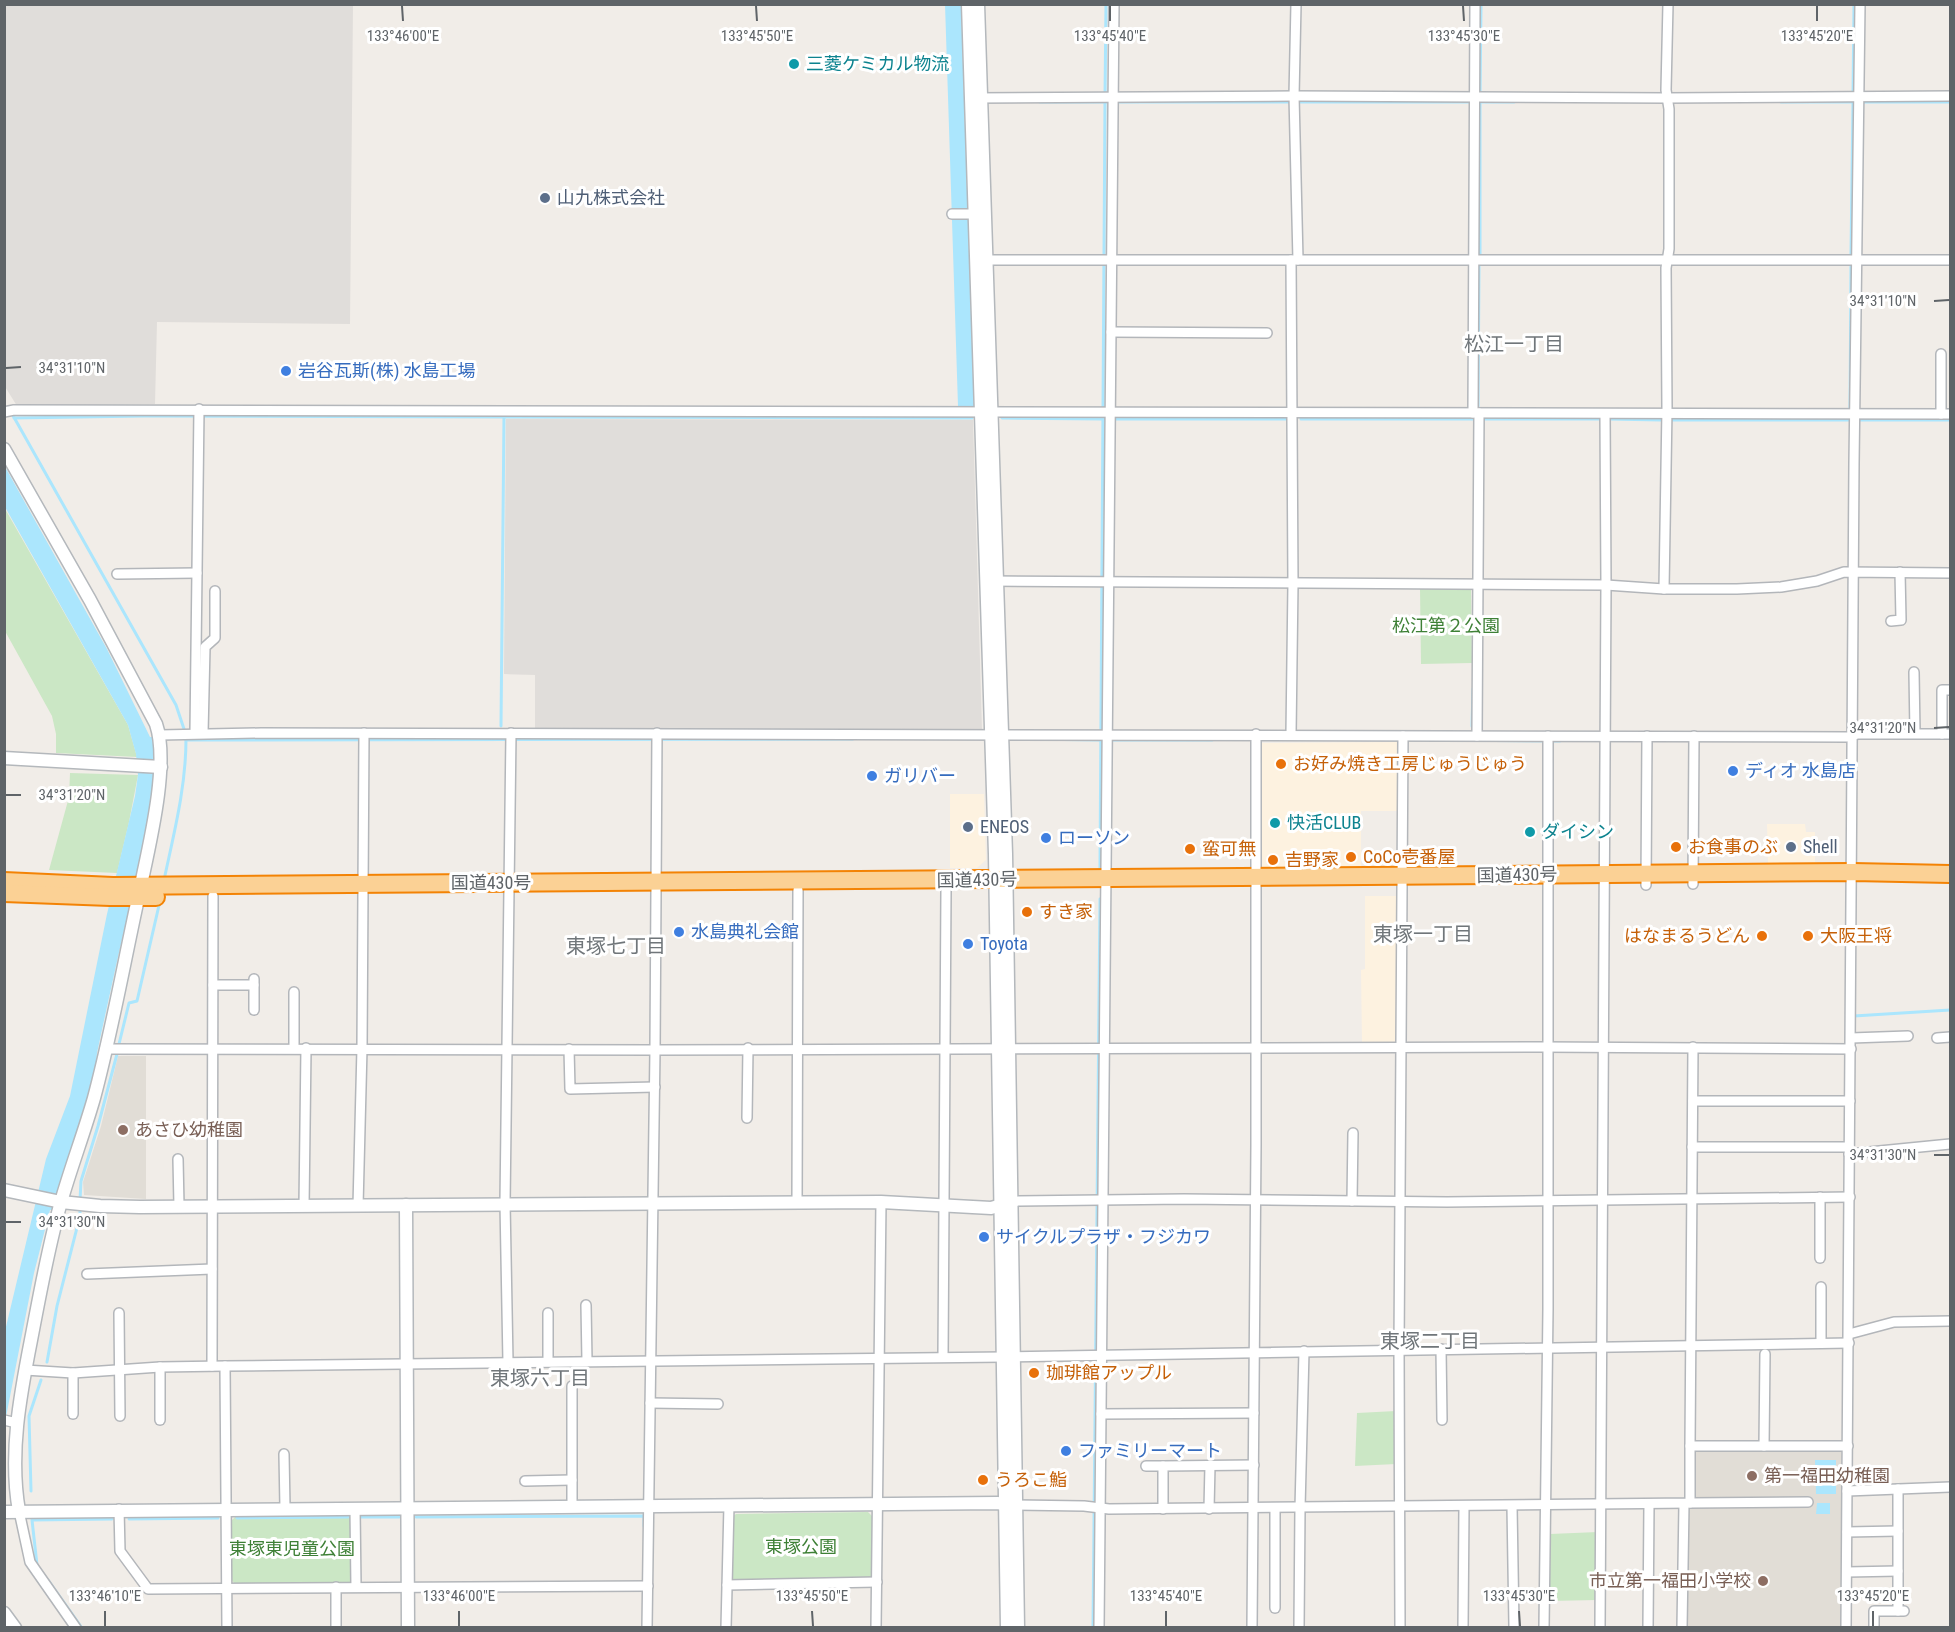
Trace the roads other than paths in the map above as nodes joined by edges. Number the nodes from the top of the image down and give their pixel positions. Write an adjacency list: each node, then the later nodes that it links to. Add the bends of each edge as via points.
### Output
1 (968, 4): 9 (street)
2 (978, 4): 9 (street)
3 (1114, 4): 10 (street)
4 (1296, 4): 13 (street)
5 (1475, 4): 11 (street)
6 (1668, 4): 14 (street)
7 (1860, 4): 12 (street)
8 (1950, 96): 12 (street)
9 (976, 98): 10 (street); 16 (street)
10 (1109, 99): 13 (street); 17 (street)
11 (1477, 99): 13 (street); 14 (street); 20 (street)
12 (1856, 99): 14 (street); 22 (street)
13 (1294, 100): 19 (street)
14 (1668, 101): 21 (street)
15 (952, 214): 16 (street)
16 (975, 214): 18 (street)
17 (1106, 259): 18 (street); 19 (street); 24 (street)
18 (981, 260): 28 (street)
19 (1294, 260): 20 (street); 30 (street)
20 (1473, 260): 21 (street); 29 (street)
21 (1668, 260): 22 (street); 36 (street)
22 (1858, 260): 23 (street); 32 (street)
23 (1950, 260)
24 (1111, 332): 25 (street); 35 (street)
25 (1267, 333)
26 (1941, 354): 33 (street)
27 (8, 411): 34 (street)
28 (986, 412): 34 (street); 35 (street); 43 (street)
29 (1476, 413): 30 (street); 31 (street); 46 (street)
30 (1292, 414): 35 (street); 45 (street)
31 (1605, 414): 36 (street); 47 (street)
32 (1855, 414): 33 (street); 36 (street); 38 (street)
33 (1946, 414)
34 (199, 415): 40 (street)
35 (1108, 415): 44 (street)
36 (1666, 415): 48 (street)
37 (4, 449): 58 (street, via 90,600)
38 (1853, 572): 39 (street); 48 (street, via 1781,587); 66 (street)
39 (1900, 572): 41 (street); 50 (street, via 1901,620)
40 (197, 573): 42 (street); 53 (street)
41 (1950, 573)
42 (117, 574)
43 (992, 581): 44 (street); 54 (street)
44 (1104, 582): 45 (street); 63 (street)
45 (1293, 583): 46 (street); 55 (street)
46 (1478, 584): 47 (street); 59 (street)
47 (1606, 585): 48 (street); 60 (street)
48 (1664, 589)
49 (215, 591): 53 (street, via 214,638 205,647)
50 (1891, 621)
51 (1914, 672): 56 (street)
52 (1950, 690): 57 (street, via 1942,690)
53 (192, 734): 58 (street); 61 (street)
54 (996, 734): 63 (street); 64 (street); 83 (street)
55 (1291, 734): 65 (street); 67 (street)
56 (1915, 734): 57 (street); 66 (street)
57 (1946, 734)
58 (160, 735): 72 (street)
59 (1477, 736): 67 (street); 68 (street)
60 (1604, 736): 68 (street); 70 (street); 75 (street)
61 (364, 737): 62 (street); 87 (street)
62 (511, 737): 64 (street); 86 (street)
63 (1105, 737): 65 (street); 81 (street)
64 (657, 738): 85 (street)
65 (1256, 738): 82 (street)
66 (1851, 738): 69 (street); 74 (street)
67 (1403, 739): 80 (street)
68 (1548, 739): 78 (street)
69 (1694, 739): 70 (street); 77 (street)
70 (1647, 740): 76 (street)
71 (4, 759): 72 (street)
72 (158, 767): 89 (street)
73 (1950, 874): 74 (highway, 国道430号)
74 (1853, 877): 77 (highway, 国道430号); 84 (highway, 国道430号); 100 (street)
75 (1603, 879): 76 (highway, 国道430号); 78 (highway, 国道430号); 115 (street)
76 (1646, 879): 77 (highway, 国道430号)
77 (1693, 879)
78 (1548, 880): 80 (highway, 国道430号); 114 (street)
79 (4, 881): 92 (highway, 国道430号)
80 (1402, 881): 82 (highway, 国道430号); 102 (street)
81 (1107, 883): 82 (highway, 国道430号); 83 (highway, 国道430号); 112 (street)
82 (1256, 883): 113 (street)
83 (1001, 884): 85 (highway, 国道430号); 91 (highway, 国道430号); 118 (street)
84 (1950, 884)
85 (657, 887): 86 (highway, 国道430号); 88 (highway, 国道430号); 120 (street)
86 (509, 888): 87 (highway, 国道430号); 108 (street)
87 (363, 890): 90 (highway, 国道430号); 94 (highway, 国道430号); 107 (street)
88 (798, 890): 91 (highway, 国道430号); 110 (street)
89 (136, 891): 90 (highway, 国道430号); 92 (highway, 国道430号); 116 (street)
90 (162, 891): 94 (highway, 国道430号)
91 (946, 891): 111 (street)
92 (111, 892): 93 (highway, 国道430号)
93 (4, 893)
94 (213, 896): 95 (street)
95 (213, 985): 97 (street, via 254,982); 104 (street)
96 (294, 992): 105 (street)
97 (254, 1010)
98 (1908, 1036): 100 (street)
99 (1950, 1037): 101 (street)
100 (1851, 1038): 119 (street)
101 (1937, 1038)
102 (1402, 1047): 113 (street); 114 (street); 140 (street)
103 (1693, 1047): 115 (street); 119 (street); 122 (street)
104 (213, 1048): 105 (street); 116 (street); 149 (street)
105 (294, 1048): 106 (street)
106 (306, 1048): 107 (street); 150 (street)
107 (362, 1048): 108 (street); 151 (street)
108 (507, 1048): 117 (street); 142 (street)
109 (748, 1048): 110 (street); 120 (street); 124 (street)
110 (797, 1048): 111 (street); 144 (street)
111 (945, 1048): 118 (street); 147 (street)
112 (1100, 1048): 113 (street); 118 (street); 137 (street)
113 (1256, 1048): 138 (street)
114 (1548, 1048): 115 (street); 134 (street)
115 (1602, 1048): 135 (street)
116 (105, 1049): 136 (street)
117 (569, 1049): 120 (street); 121 (street, via 570,1089)
118 (1003, 1049): 146 (street)
119 (1848, 1049): 123 (street)
120 (655, 1050): 121 (street)
121 (655, 1087): 143 (street)
122 (1693, 1101): 123 (street); 127 (street)
123 (1850, 1101): 128 (street)
124 (747, 1118)
125 (1353, 1133): 139 (street)
126 (1950, 1144): 128 (street)
127 (1692, 1147): 128 (street); 133 (street)
128 (1849, 1150): 132 (street)
129 (178, 1158): 148 (street)
130 (4, 1190): 136 (street)
131 (1820, 1197): 132 (street); 133 (street); 152 (street)
132 (1850, 1197): 160 (street)
133 (1692, 1198): 135 (street); 162 (street)
134 (1548, 1200): 135 (street); 140 (street); 164 (street)
135 (1602, 1200): 163 (street)
136 (59, 1201): 148 (street, via 120,1207); 183 (street)
137 (1100, 1201): 138 (street); 146 (street); 169 (street)
138 (1255, 1201): 139 (street); 168 (street)
139 (1352, 1201): 140 (street)
140 (1401, 1201): 166 (street)
141 (881, 1202): 144 (street); 147 (street); 173 (street)
142 (505, 1203): 143 (street); 145 (street); 177 (street)
143 (653, 1203): 144 (street); 174 (street)
144 (797, 1203)
145 (406, 1204): 151 (street); 178 (street)
146 (1006, 1204): 147 (street, via 991,1208); 171 (street)
147 (944, 1205): 172 (street)
148 (179, 1206): 149 (street)
149 (213, 1206): 150 (street); 153 (street)
150 (304, 1206): 151 (street)
151 (358, 1206)
152 (1820, 1258)
153 (212, 1269): 154 (street); 179 (street)
154 (87, 1274)
155 (1821, 1287): 161 (street)
156 (586, 1305): 175 (street)
157 (119, 1313): 182 (street)
158 (548, 1313): 176 (street)
159 (1950, 1320): 160 (street, via 1894,1322)
160 (1847, 1341): 161 (street); 197 (street)
161 (1821, 1343): 162 (street)
162 (1689, 1345): 163 (street); 195 (street)
163 (1602, 1346): 164 (street); 211 (street)
164 (1547, 1347): 165 (street); 216 (street)
165 (1441, 1348): 166 (street); 193 (street)
166 (1399, 1349): 167 (street); 226 (street)
167 (1304, 1352): 168 (street); 225 (street)
168 (1255, 1353): 169 (street); 188 (street)
169 (1098, 1354): 171 (street); 190 (street)
170 (1765, 1354): 196 (street)
171 (1008, 1356): 172 (street); 215 (street)
172 (943, 1357): 173 (street)
173 (879, 1358): 174 (street); 209 (street)
174 (650, 1359): 175 (street); 186 (street)
175 (586, 1360): 176 (street)
176 (548, 1361): 177 (street)
177 (508, 1362): 178 (street)
178 (407, 1363): 180 (street); 219 (street)
179 (212, 1366): 180 (street); 181 (street)
180 (225, 1366): 228 (street)
181 (160, 1367): 182 (street); 192 (street)
182 (120, 1369): 184 (street); 191 (street)
183 (25, 1370): 184 (street); 194 (street)
184 (73, 1373): 189 (street)
185 (572, 1386): 203 (street)
186 (650, 1403): 187 (street); 213 (street)
187 (718, 1404)
188 (1254, 1413): 190 (street); 200 (street)
189 (73, 1414)
190 (1101, 1414): 223 (street)
191 (120, 1416)
192 (160, 1420)
193 (1442, 1420)
194 (11, 1421): 232 (street)
195 (1690, 1446): 196 (street); 210 (street)
196 (1764, 1446): 197 (street)
197 (1845, 1446): 207 (street)
198 (284, 1454): 221 (street)
199 (1210, 1465): 200 (street); 202 (street); 230 (street)
200 (1254, 1465): 231 (street)
201 (1146, 1466): 202 (street)
202 (1163, 1466): 229 (street)
203 (572, 1480): 204 (street); 217 (street)
204 (525, 1481)
205 (1950, 1487): 206 (street)
206 (1898, 1489): 207 (street); 234 (street)
207 (1847, 1491): 235 (street)
208 (1808, 1502): 210 (street)
209 (878, 1503): 214 (street); 215 (street); 238 (street)
210 (1687, 1503): 212 (street); 266 (street)
211 (1601, 1504): 212 (street); 216 (street); 264 (street)
212 (1648, 1504): 265 (street)
213 (649, 1505): 214 (street); 217 (street); 240 (street)
214 (729, 1505): 239 (street)
215 (1010, 1505): 223 (street); 256 (street); 257 (street)
216 (1546, 1505): 218 (street); 263 (street)
217 (572, 1506): 219 (street)
218 (1512, 1506): 220 (street); 247 (street)
219 (407, 1507): 222 (street); 243 (street)
220 (1464, 1507): 226 (street); 262 (street)
221 (285, 1508): 222 (street); 228 (street)
222 (355, 1508): 242 (street)
223 (1096, 1508): 229 (street); 258 (street)
224 (1275, 1508): 225 (street); 231 (street); 245 (street)
225 (1299, 1508): 226 (street); 260 (street)
226 (1400, 1508): 261 (street)
227 (119, 1509): 228 (street); 232 (street); 244 (street, via 120,1551 148,1589)
228 (227, 1509): 244 (street)
229 (1163, 1509): 230 (street)
230 (1209, 1509): 231 (street)
231 (1254, 1509): 259 (street)
232 (19, 1511): 233 (street); 249 (street, via 30,1562)
233 (4, 1512)
234 (1898, 1531): 235 (street); 236 (street)
235 (1847, 1532): 237 (street)
236 (1898, 1571): 237 (street); 268 (street, via 1901,1611 1874,1611)
237 (1847, 1572): 267 (street)
238 (877, 1582): 239 (street); 255 (street)
239 (727, 1585): 254 (street)
240 (648, 1586): 243 (street); 253 (street)
241 (336, 1587): 242 (street); 244 (street); 251 (street)
242 (356, 1587): 243 (street)
243 (408, 1587): 252 (street)
244 (227, 1588): 250 (street)
245 (1275, 1608)
246 (4, 1613): 248 (street)
247 (1514, 1626)
248 (15, 1628)
249 (76, 1628)
250 (227, 1628)
251 (336, 1628)
252 (408, 1628)
253 (647, 1628)
254 (726, 1628)
255 (876, 1628)
256 (1007, 1628)
257 (1018, 1628)
258 (1099, 1628)
259 (1252, 1628)
260 (1299, 1628)
261 (1400, 1628)
262 (1463, 1628)
263 (1544, 1628)
264 (1600, 1628)
265 (1648, 1628)
266 (1683, 1628)
267 (1846, 1628)
268 (1874, 1628)

